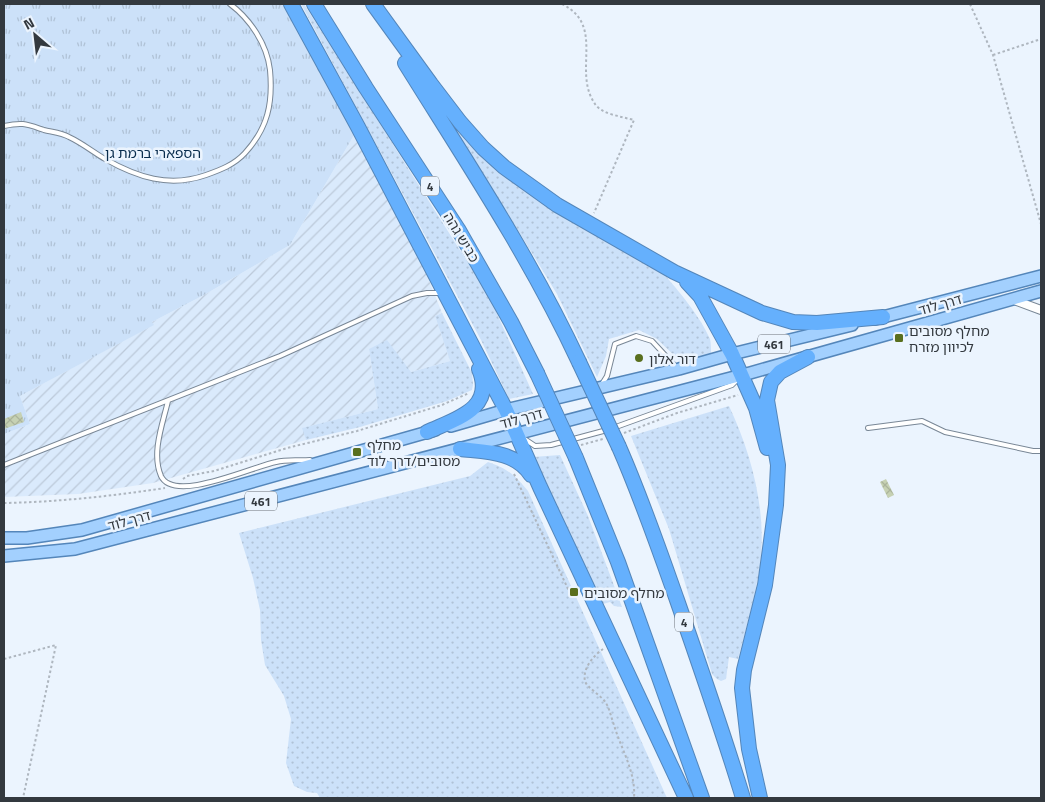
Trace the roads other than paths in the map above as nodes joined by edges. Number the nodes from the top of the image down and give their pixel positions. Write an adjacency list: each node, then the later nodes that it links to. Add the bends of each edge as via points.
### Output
1 (230, 4): 6 (lane, via 256,32 269,58 272,92 266,118 255,142 223,169 195,179 160,181 138,175 69,137 20,122)
2 (291, 4): 7 (highway)
3 (314, 4): 34 (highway, כביש גהה / 4, bridge, via 458,229 537,373 618,562)
4 (368, 4): 35 (highway, 4, bridge, via 503,220 551,303 579,362 629,470)
5 (372, 4): 8 (highway, via 460,122 504,167 550,200)
6 (4, 126)
7 (420, 246): 11 (highway); 21 (highway)
8 (674, 272): 14 (highway, via 762,313 793,322); 15 (highway, via 700,296)
9 (1041, 276): 14 (main road, דרך לוד / 461)
10 (1041, 291): 12 (main road, דרך לוד / 461)
11 (440, 293): 20 (lane, via 412,296 280,356); 23 (highway, via 480,372 482,396 479,403 465,414)
12 (1012, 299): 13 (street); 16 (main road, דרך לוד / 461)
13 (1041, 310)
14 (883, 317): 15 (main road, דרך לוד / 461)
15 (732, 354): 17 (main road, דרך לוד / 461); 18 (highway)
16 (808, 357): 18 (main road, דרך לוד / 461); 30 (highway, via 780,372 768,393 778,465)
17 (678, 369): 19 (main road, דרך לוד / 461); 19 (lane, via 652,341 636,336 615,344 607,376)
18 (742, 375): 24 (main road, דרך לוד / 461); 24 (lane, via 732,385 626,424 579,437 535,446); 30 (highway, via 764,435)
19 (600, 388): 21 (main road, דרך לוד / 461)
20 (168, 401): 27 (lane, via 158,463 168,484 204,484 277,461); 28 (lane)
21 (506, 410): 23 (main road, דרך לוד / 461); 24 (highway)
22 (868, 428): 26 (lane, via 922,421 945,432 1033,452)
23 (427, 432): 27 (main road, דרך לוד / 461)
24 (517, 434): 25 (main road, דרך לוד / 461); 29 (highway)
25 (460, 449): 29 (highway, via 512,458 529,471); 32 (main road, דרך לוד / 461, via 75,549)
26 (1041, 451)
27 (332, 459): 31 (main road, דרך לוד / 461, via 82,530)
28 (4, 465)
29 (540, 487): 33 (highway)
30 (776, 505): 36 (highway, via 765,585 742,688 749,749)
31 (4, 538)
32 (4, 556)
33 (686, 798)
34 (702, 798)
35 (743, 798)
36 (760, 798)

